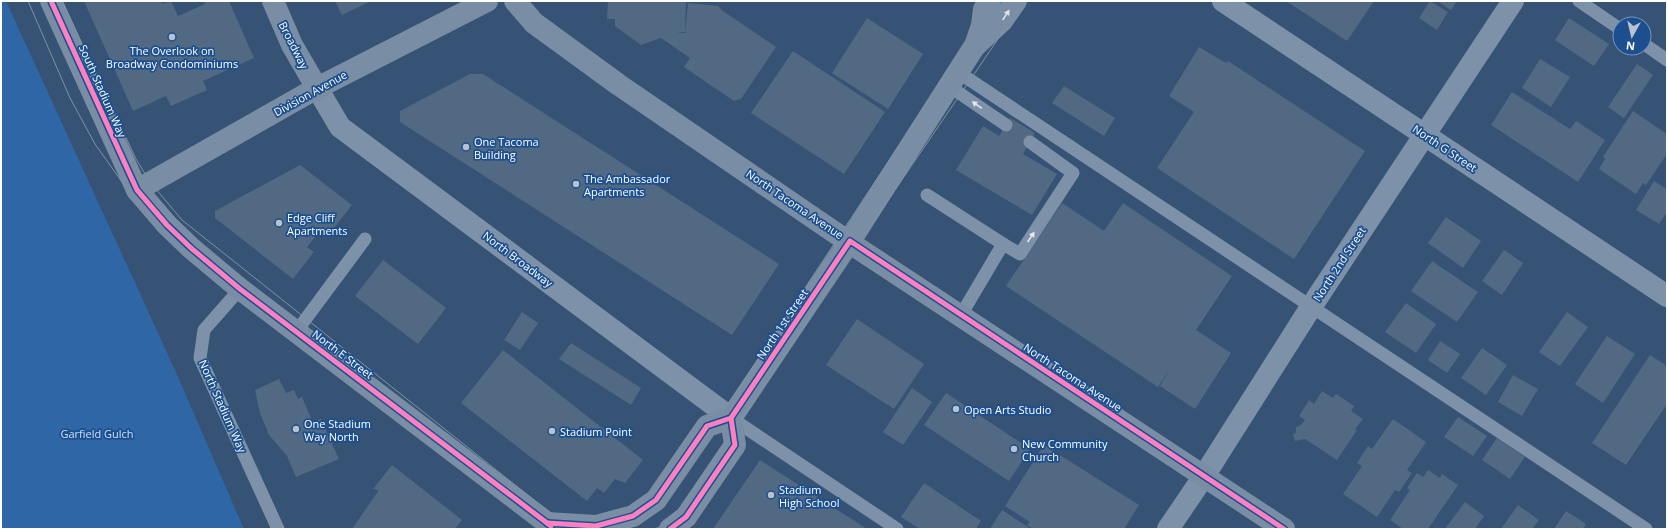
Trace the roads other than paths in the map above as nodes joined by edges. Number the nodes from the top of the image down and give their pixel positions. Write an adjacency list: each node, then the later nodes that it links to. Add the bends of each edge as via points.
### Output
1 (51, 1): 19 (street, South Stadium Way)
2 (273, 1): 15 (street, Broadway, via 292,45)
3 (487, 1): 15 (street, Division Avenue)
4 (515, 1): 22 (street, North Tacoma Avenue, via 534,23 562,45)
5 (990, 1): 11 (street, North 1st Street, via 984,9 982,25)
6 (1016, 1): 11 (street, North 1st Street, one-way to 6, via 1002,21)
7 (1222, 1): 17 (street, North G Street)
8 (1513, 1): 17 (street, North 2nd Street)
9 (1579, 1): 10 (lane)
10 (1612, 23)
11 (974, 47): 14 (street, North 1st Street)
12 (1652, 50): 13 (lane)
13 (1667, 60)
14 (953, 79): 16 (lane, one-way to 14); 22 (street, North 1st Street); 26 (lane)
15 (317, 88): 19 (street, Division Avenue); 29 (street, North Broadway, via 340,127)
16 (1006, 125)
17 (1425, 135): 25 (street, North G Street); 26 (street, North 2nd Street)
18 (1030, 142): 23 (lane, one-way to 18, via 1020,254 1073,173)
19 (136, 190): 24 (street, North E Street, via 166,225)
20 (927, 195): 23 (lane)
21 (365, 239): 28 (lane)
22 (850, 241): 27 (street, North Tacoma Avenue); 29 (street, North 1st Street)
23 (1003, 244): 27 (lane)
24 (240, 289): 28 (street, North E Street); 32 (lane, North Stadium Way, via 204,330 200,358)
25 (1667, 296)
26 (1311, 306): 30 (street, North 2nd Street); 37 (lane)
27 (961, 315): 30 (street, North Tacoma Avenue)
28 (296, 332): 31 (street, North E Street)
29 (731, 418): 31 (street, North E Street, via 707,426 656,500 633,516 596,526); 33 (street, via 735,445 686,517); 34 (lane)
30 (1204, 476): 35 (street, North 2nd Street); 36 (street, North Tacoma Avenue)
31 (551, 526)
32 (278, 529)
33 (670, 529)
34 (897, 529)
35 (1168, 529)
36 (1284, 529)
37 (1646, 529)

